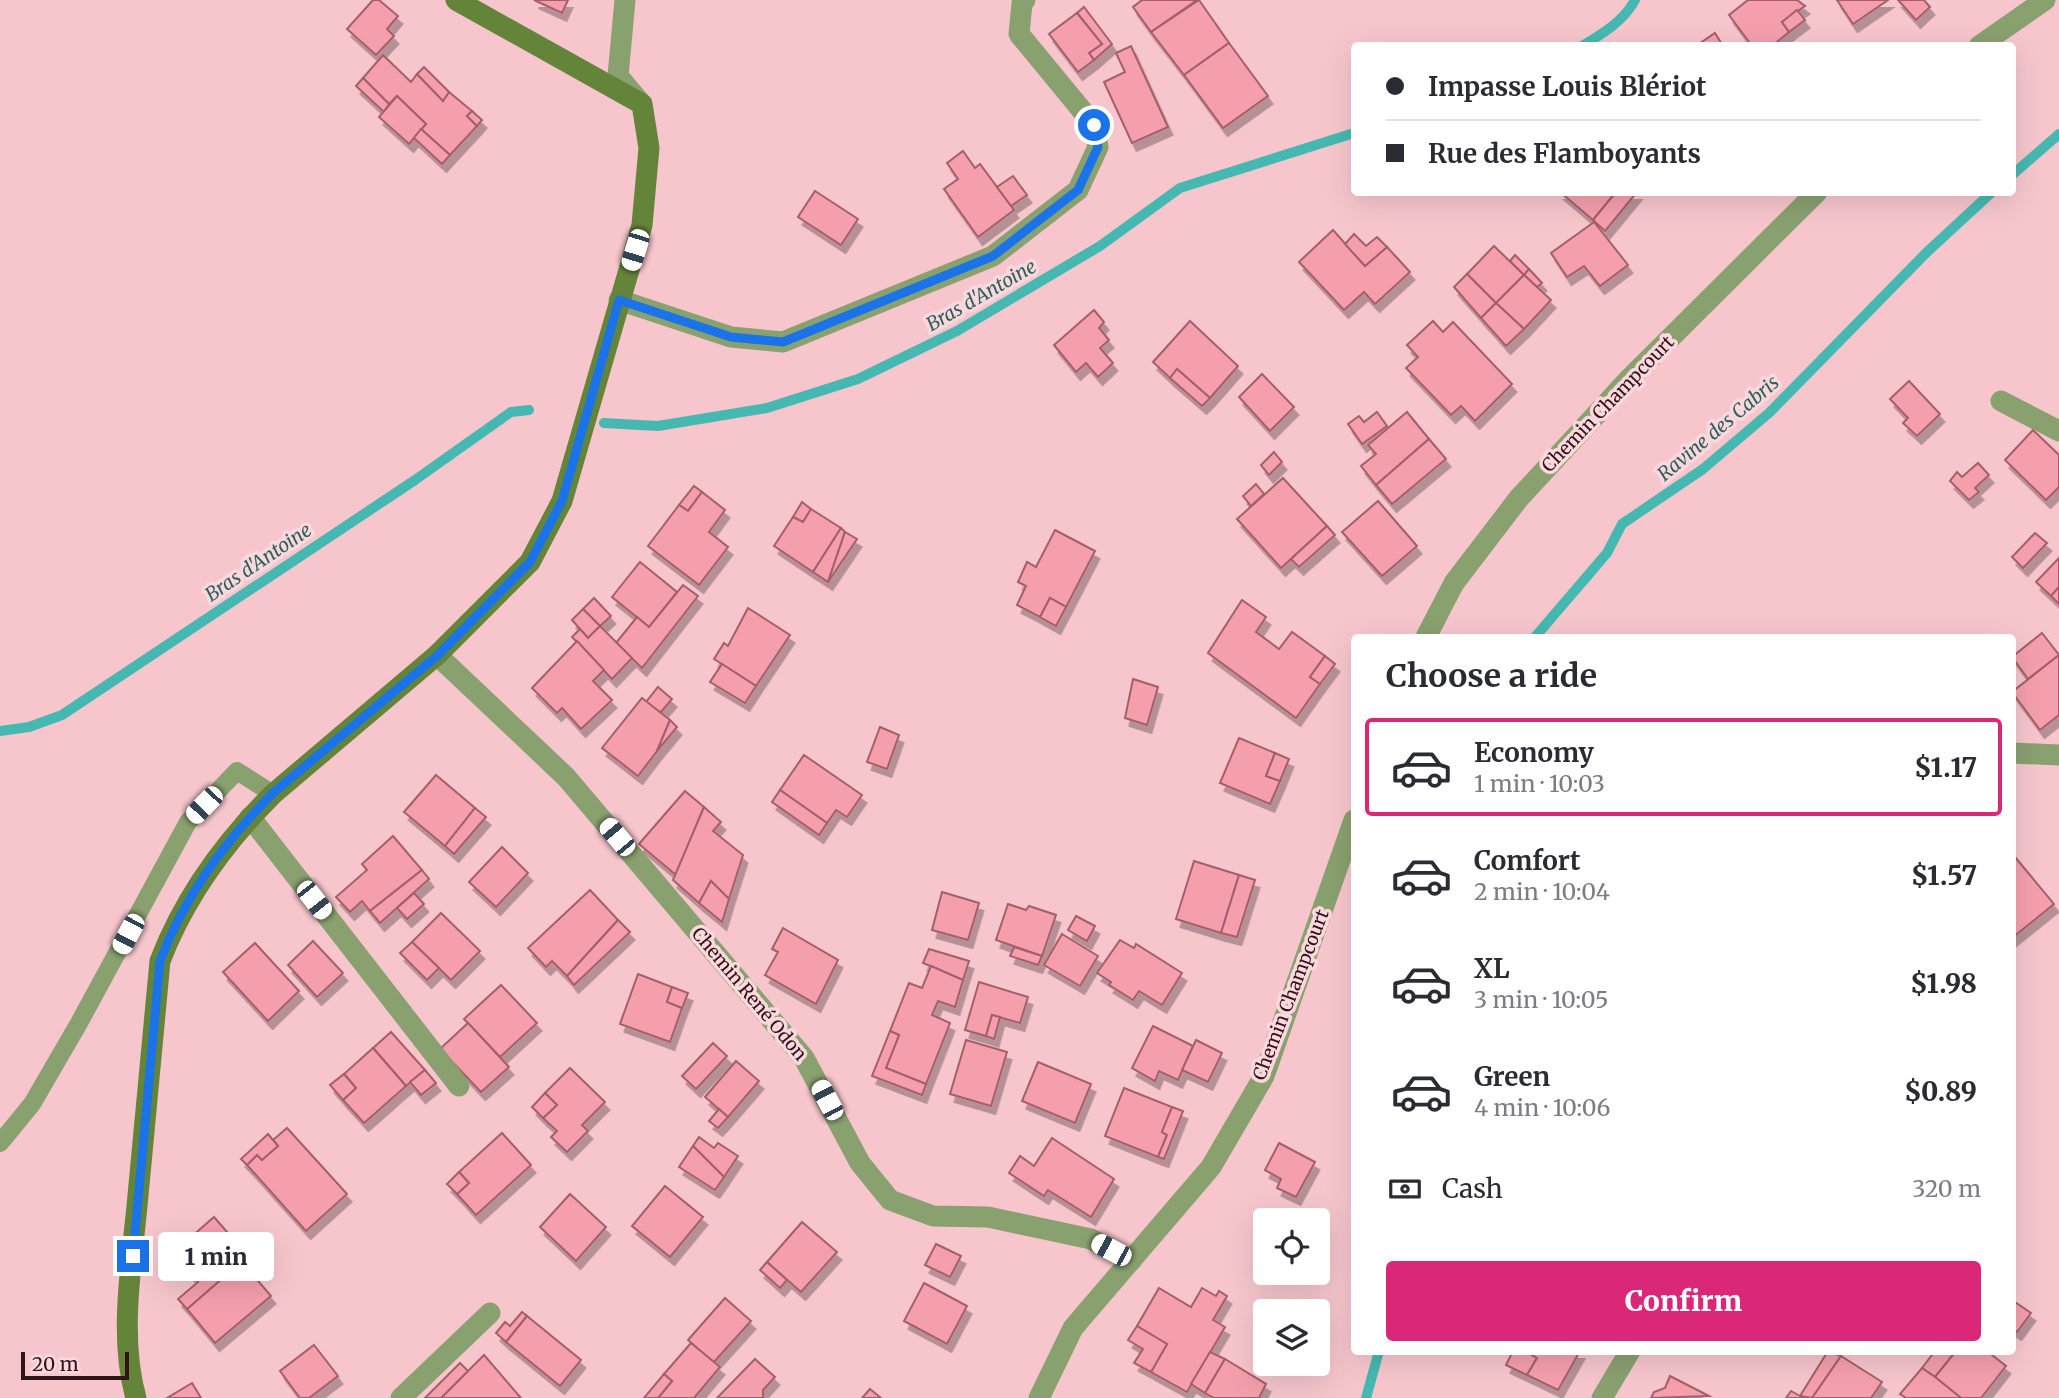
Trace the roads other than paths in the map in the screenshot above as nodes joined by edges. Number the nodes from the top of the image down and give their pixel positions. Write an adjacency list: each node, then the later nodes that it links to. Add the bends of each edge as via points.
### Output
1 (625, 0): 6 (street, via 618,76)
2 (1025, 0): 8 (street, via 1019,34 1094,125 1098,147 1078,190 993,256 783,342 731,337)
3 (2045, 0): 5 (street)
4 (462, 2): 6 (main road)
5 (1985, 42)
6 (642, 104): 8 (main road, via 649,148 642,225)
7 (1812, 196): 11 (street, Chemin Champcourt, via 1630,378 1519,498 1454,583)
8 (619, 300): 12 (main road, via 562,501 530,562)
9 (2001, 401): 10 (street)
10 (2059, 431)
11 (1428, 634)
12 (438, 655): 15 (main road); 20 (street, Chemin René Odon, via 566,777 804,1058 860,1163 890,1200 933,1216 988,1217 1090,1239)
13 (2016, 753): 14 (street)
14 (2059, 755)
15 (273, 793): 16 (main road); 19 (lane, via 237,771 188,822 32,1104)
16 (250, 817): 18 (street); 23 (main road, via 209,865 176,921 160,961 130,1281 129,1344)
17 (1351, 829): 20 (street, Chemin Champcourt, via 1264,1076 1211,1167)
18 (459, 1086)
19 (0, 1143)
20 (1132, 1261): 25 (street, Chemin Champcourt, via 1073,1328)
21 (490, 1313): 24 (street)
22 (1628, 1355): 26 (street)
23 (136, 1398)
24 (401, 1398)
25 (1039, 1398)
26 (1602, 1398)

